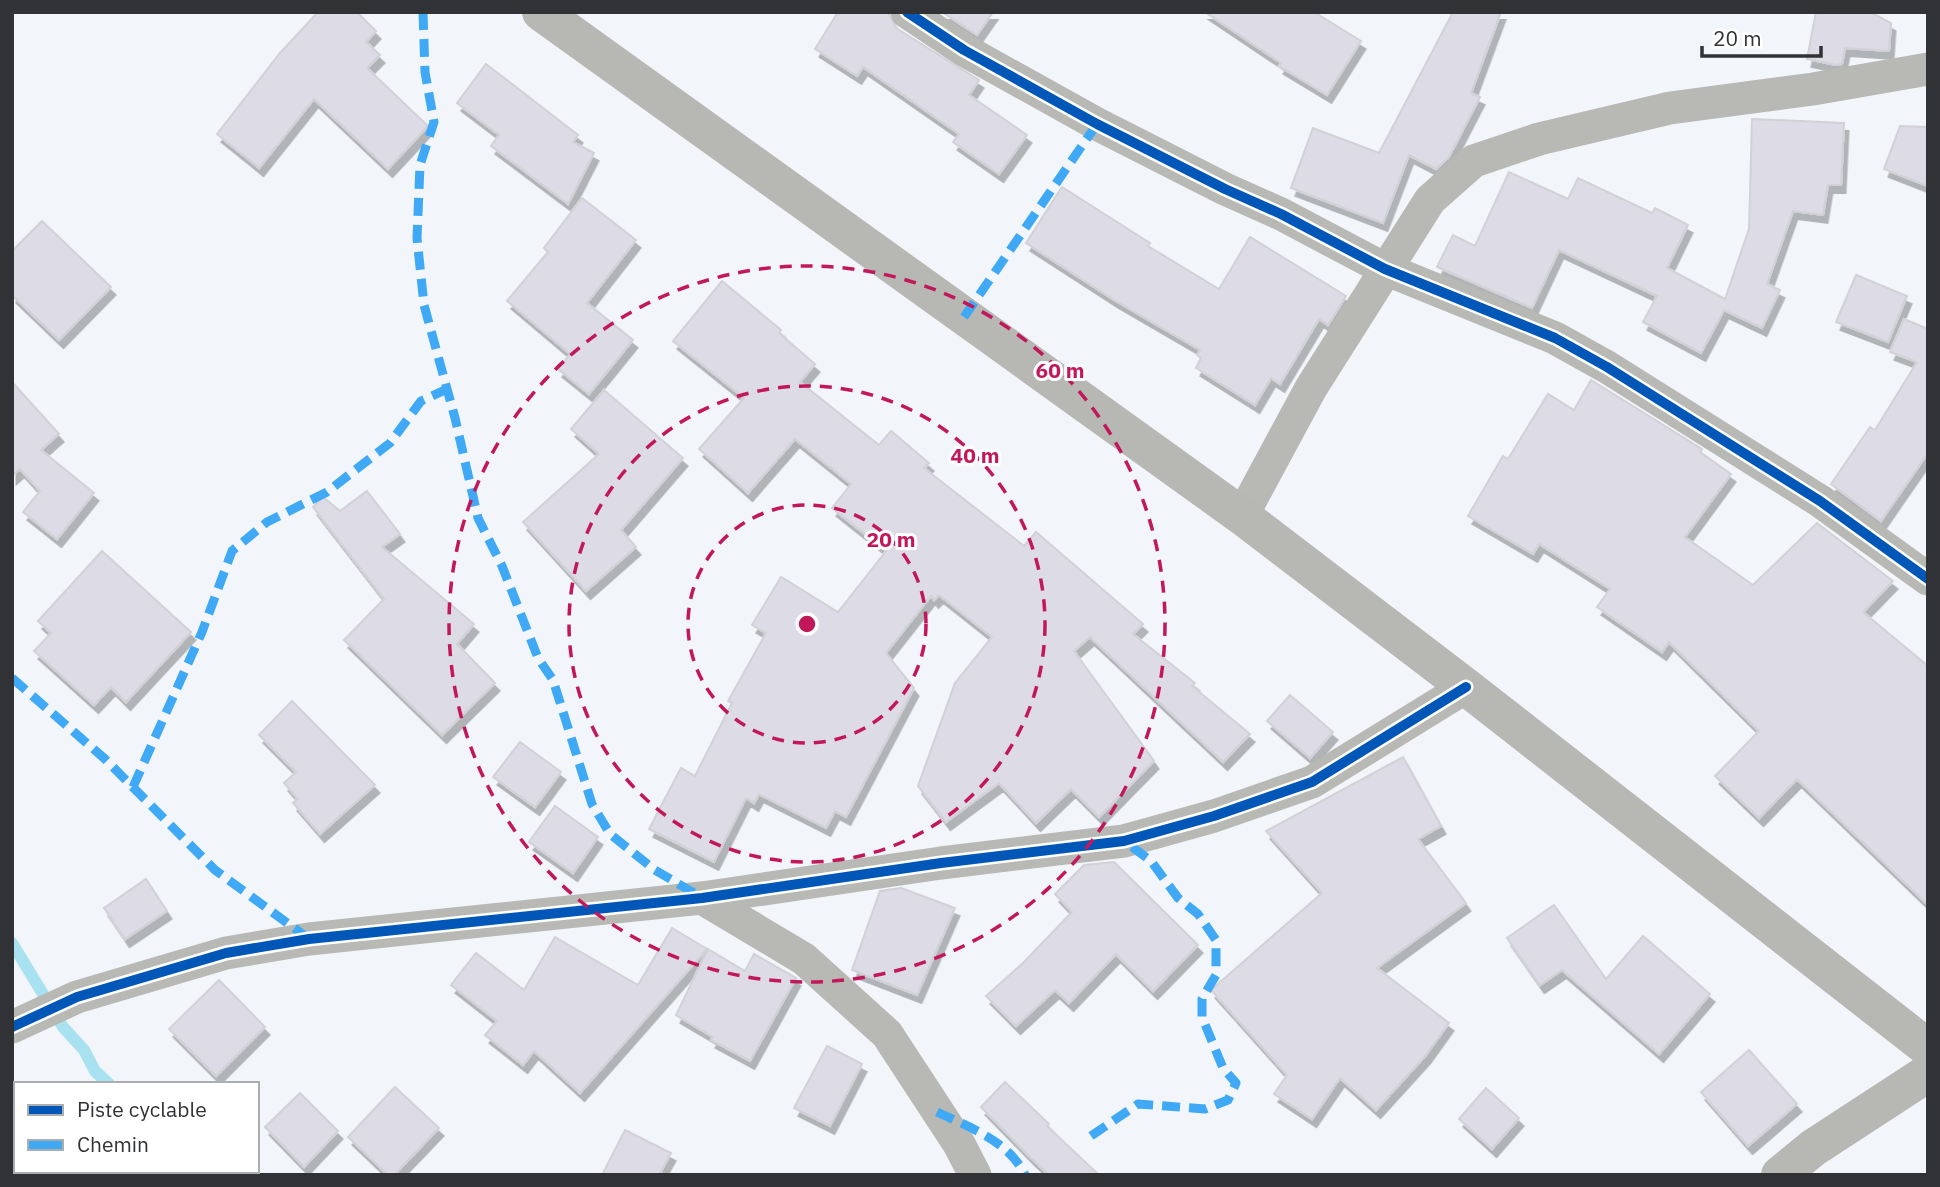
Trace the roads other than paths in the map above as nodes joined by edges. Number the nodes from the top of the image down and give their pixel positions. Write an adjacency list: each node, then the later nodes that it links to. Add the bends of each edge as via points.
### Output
1 (541, 12): 5 (main road)
2 (907, 12): 4 (street, via 964,50 1097,124)
3 (1928, 69): 4 (street, via 1670,108 1539,139 1474,161 1430,200)
4 (1385, 269): 5 (street, via 1311,388); 6 (street, via 1555,338 1607,367 1820,501)
5 (1242, 516): 7 (main road)
6 (1928, 579)
7 (1466, 687): 8 (street, via 1312,782 1214,816 1137,837); 10 (main road)
8 (702, 898): 9 (street, via 309,939 226,953 77,997); 12 (street, via 804,959 887,1034)
9 (23, 1022)
10 (1928, 1048)
11 (1928, 1073): 13 (main road, via 1813,1148)
12 (975, 1175)
13 (1780, 1175)

